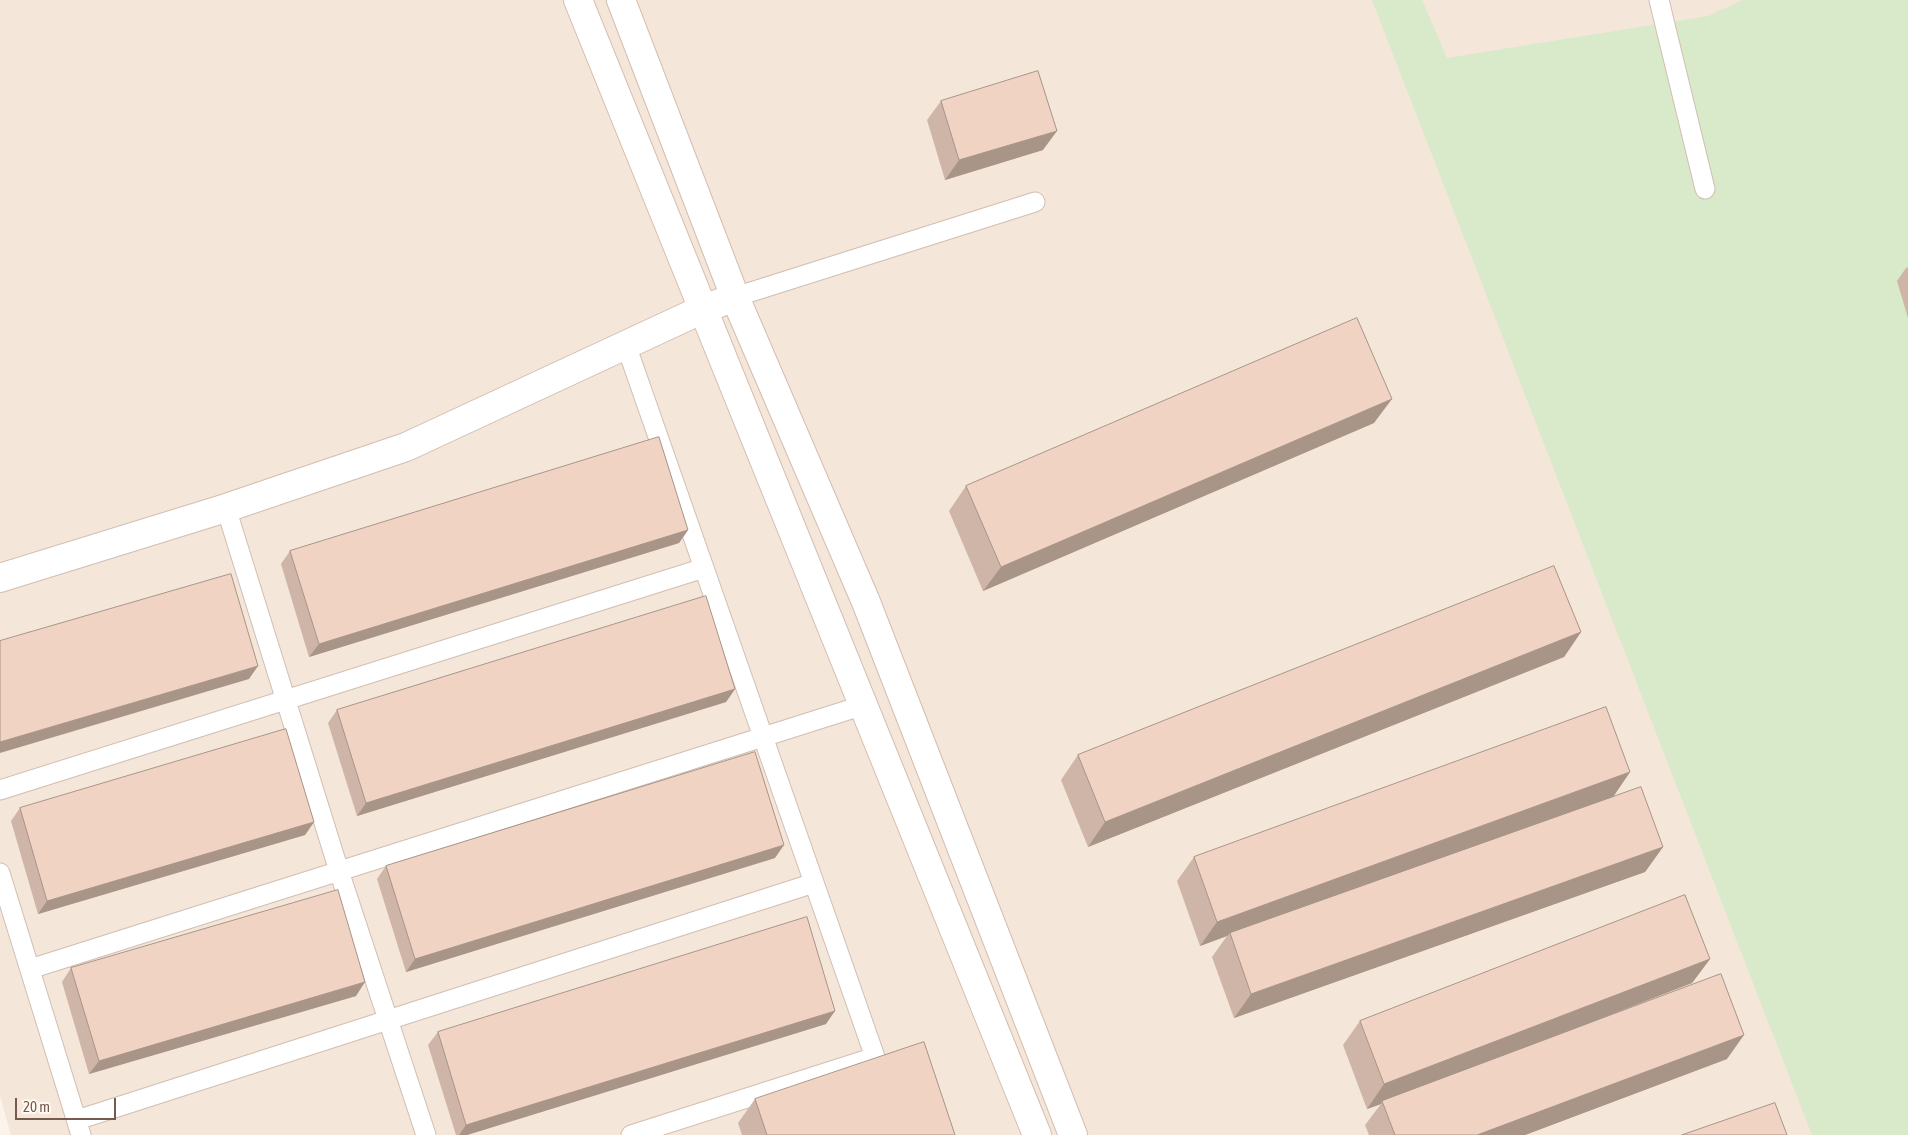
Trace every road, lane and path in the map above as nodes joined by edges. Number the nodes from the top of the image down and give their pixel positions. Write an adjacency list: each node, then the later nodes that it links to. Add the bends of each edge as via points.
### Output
1 (578, 0): 7 (street)
2 (621, 0): 6 (street)
3 (1659, 0): 4 (lane)
4 (1705, 189)
5 (1035, 202): 6 (lane)
6 (734, 297): 7 (street); 25 (street, via 866,602)
7 (701, 310): 8 (street); 13 (street)
8 (626, 345): 9 (street, via 406,447); 10 (lane)
9 (226, 508): 11 (street); 12 (lane)
10 (704, 568): 12 (lane); 14 (lane)
11 (0, 578)
12 (286, 702): 15 (lane); 16 (lane)
13 (864, 705): 14 (lane); 24 (street)
14 (763, 737): 16 (lane); 18 (lane)
15 (0, 790)
16 (339, 871): 19 (lane); 20 (lane)
17 (0, 872): 19 (lane)
18 (814, 883): 20 (lane); 23 (lane, via 875,1057)
19 (30, 969): 21 (lane)
20 (387, 1019): 21 (lane); 22 (lane)
21 (79, 1127)
22 (426, 1135)
23 (631, 1135)
24 (1037, 1135)
25 (1073, 1135)

